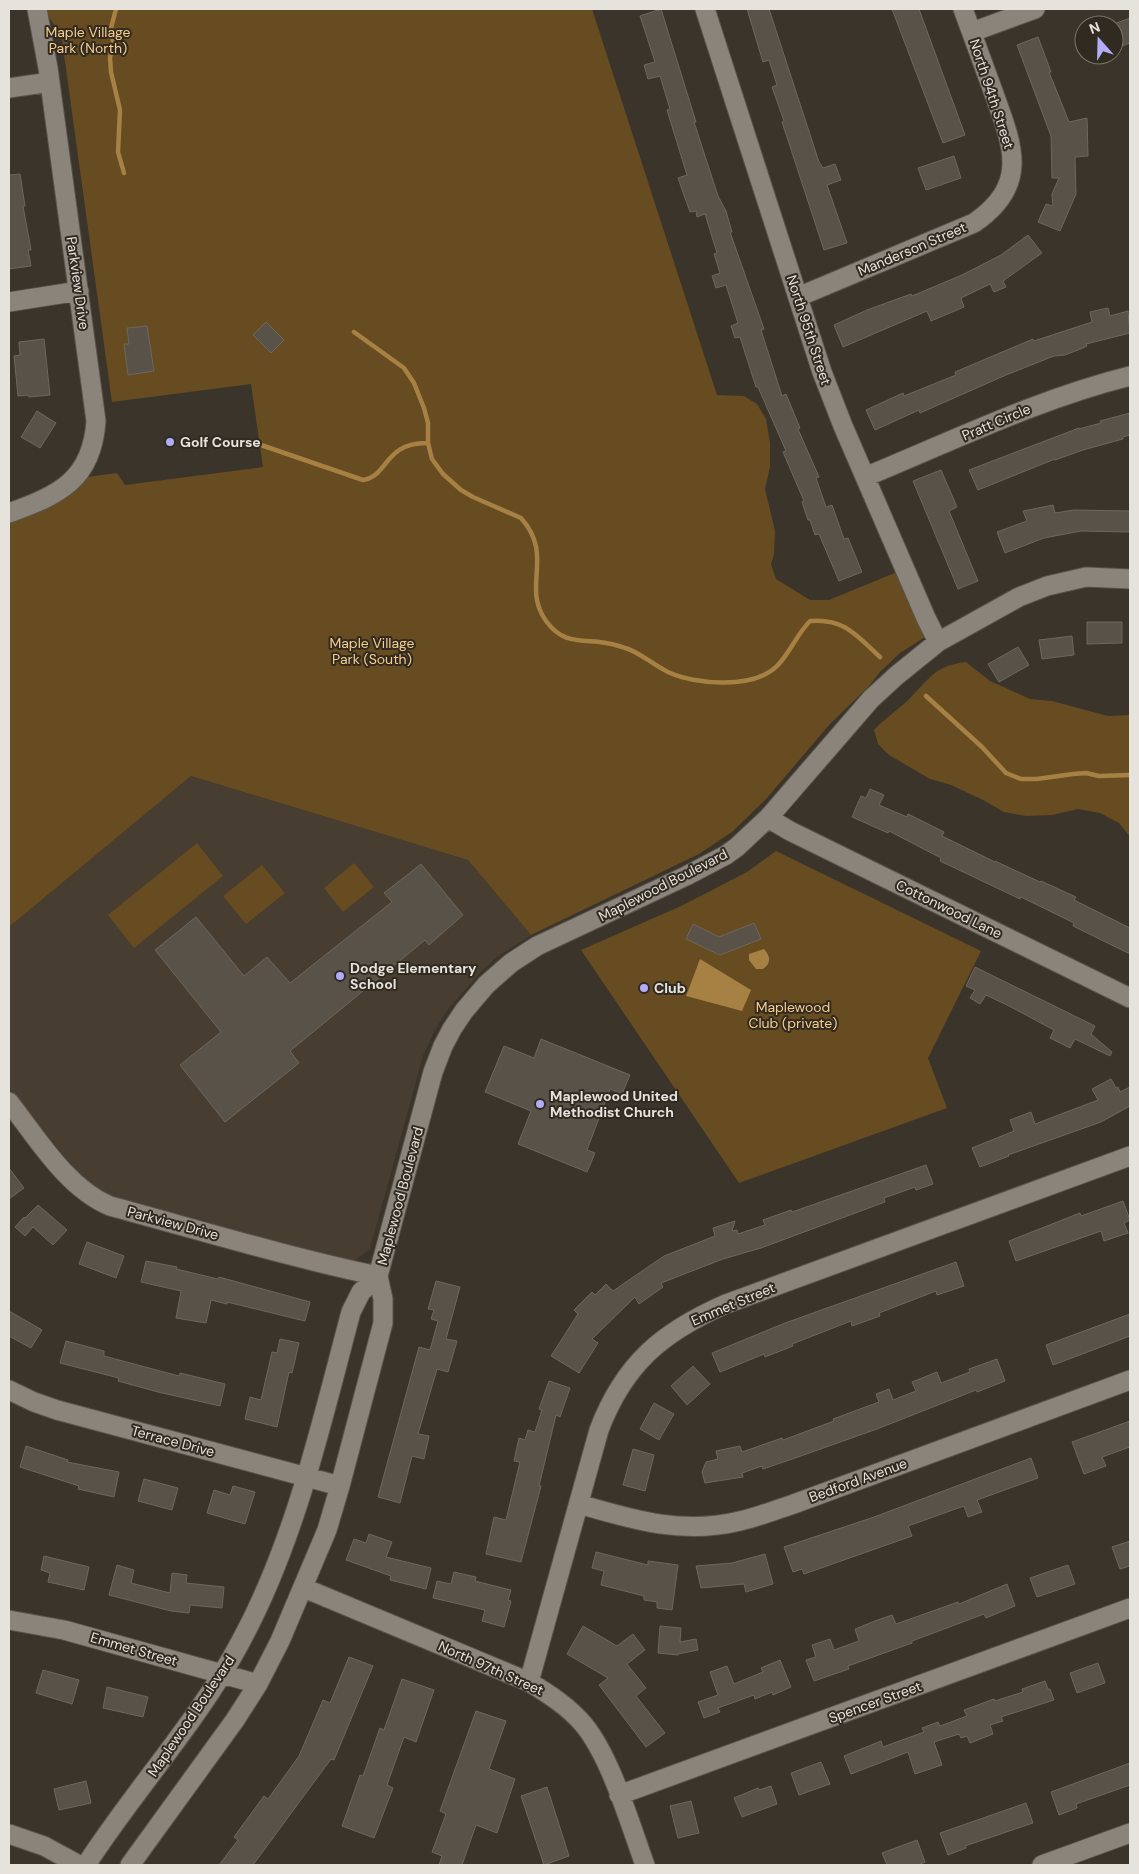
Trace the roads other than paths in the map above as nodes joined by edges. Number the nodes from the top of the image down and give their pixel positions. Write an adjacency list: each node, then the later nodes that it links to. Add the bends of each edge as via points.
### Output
1 (36, 9): 6 (street, Parkview Drive)
2 (705, 9): 10 (street, North 95th Street)
3 (963, 9): 5 (street, North 94th Street)
4 (1035, 9): 5 (street)
5 (972, 32): 8 (street, North 94th Street, via 1010,139 1012,165)
6 (50, 82): 7 (street); 9 (street, Parkview Drive)
7 (9, 88)
8 (1009, 180): 10 (street, Manderson Street, via 996,204 974,223)
9 (79, 291): 11 (street); 14 (street, Parkview Drive, via 96,421 93,446 86,463 58,493)
10 (798, 297): 13 (street, North 95th Street, via 822,372)
11 (9, 302)
12 (1130, 376): 13 (street, Pratt Circle, via 1026,409)
13 (866, 478): 16 (street, North 95th Street)
14 (9, 513)
15 (1130, 578): 16 (street, Maplewood Boulevard, via 1086,577 1047,586 1002,606)
16 (938, 642): 17 (street, Maplewood Boulevard, via 871,699)
17 (768, 818): 18 (street, Cottonwood Lane); 21 (street, Maplewood Boulevard, via 714,862 524,954 475,996 452,1029 438,1058)
18 (1130, 998)
19 (9, 1102): 21 (street, Parkview Drive, via 68,1177 95,1200 344,1270)
20 (1130, 1156): 26 (street, Emmet Street, via 726,1304 677,1329 639,1361 614,1395 599,1430)
21 (378, 1276): 24 (street, Maplewood Boulevard, via 361,1292 351,1312); 25 (street, Maplewood Boulevard, via 384,1299 384,1323)
22 (1130, 1380): 26 (street, Bedford Avenue, via 741,1521 707,1526 668,1526)
23 (9, 1390): 24 (street, Terrace Drive, via 57,1410)
24 (306, 1477): 25 (street, Terrace Drive); 30 (street, Maplewood Boulevard, via 275,1570 252,1621)
25 (340, 1486): 27 (street, Maplewood Boulevard)
26 (579, 1504): 31 (street, Emmet Street)
27 (304, 1588): 31 (street, North 97th Street); 32 (street, Maplewood Boulevard)
28 (1130, 1608): 33 (street, Spencer Street)
29 (9, 1620): 30 (street, Emmet Street, via 64,1630)
30 (222, 1674): 32 (street, Emmet Street); 37 (street, Maplewood Boulevard)
31 (530, 1682): 33 (street, North 97th Street, via 560,1702 583,1724 599,1748)
32 (258, 1684): 38 (street, Maplewood Boulevard)
33 (619, 1795): 39 (street, North 97th Street)
34 (1130, 1833): 40 (street)
35 (9, 1834): 36 (street, via 44,1846)
36 (79, 1865)
37 (86, 1865)
38 (130, 1865)
39 (645, 1865)
40 (1042, 1865)

